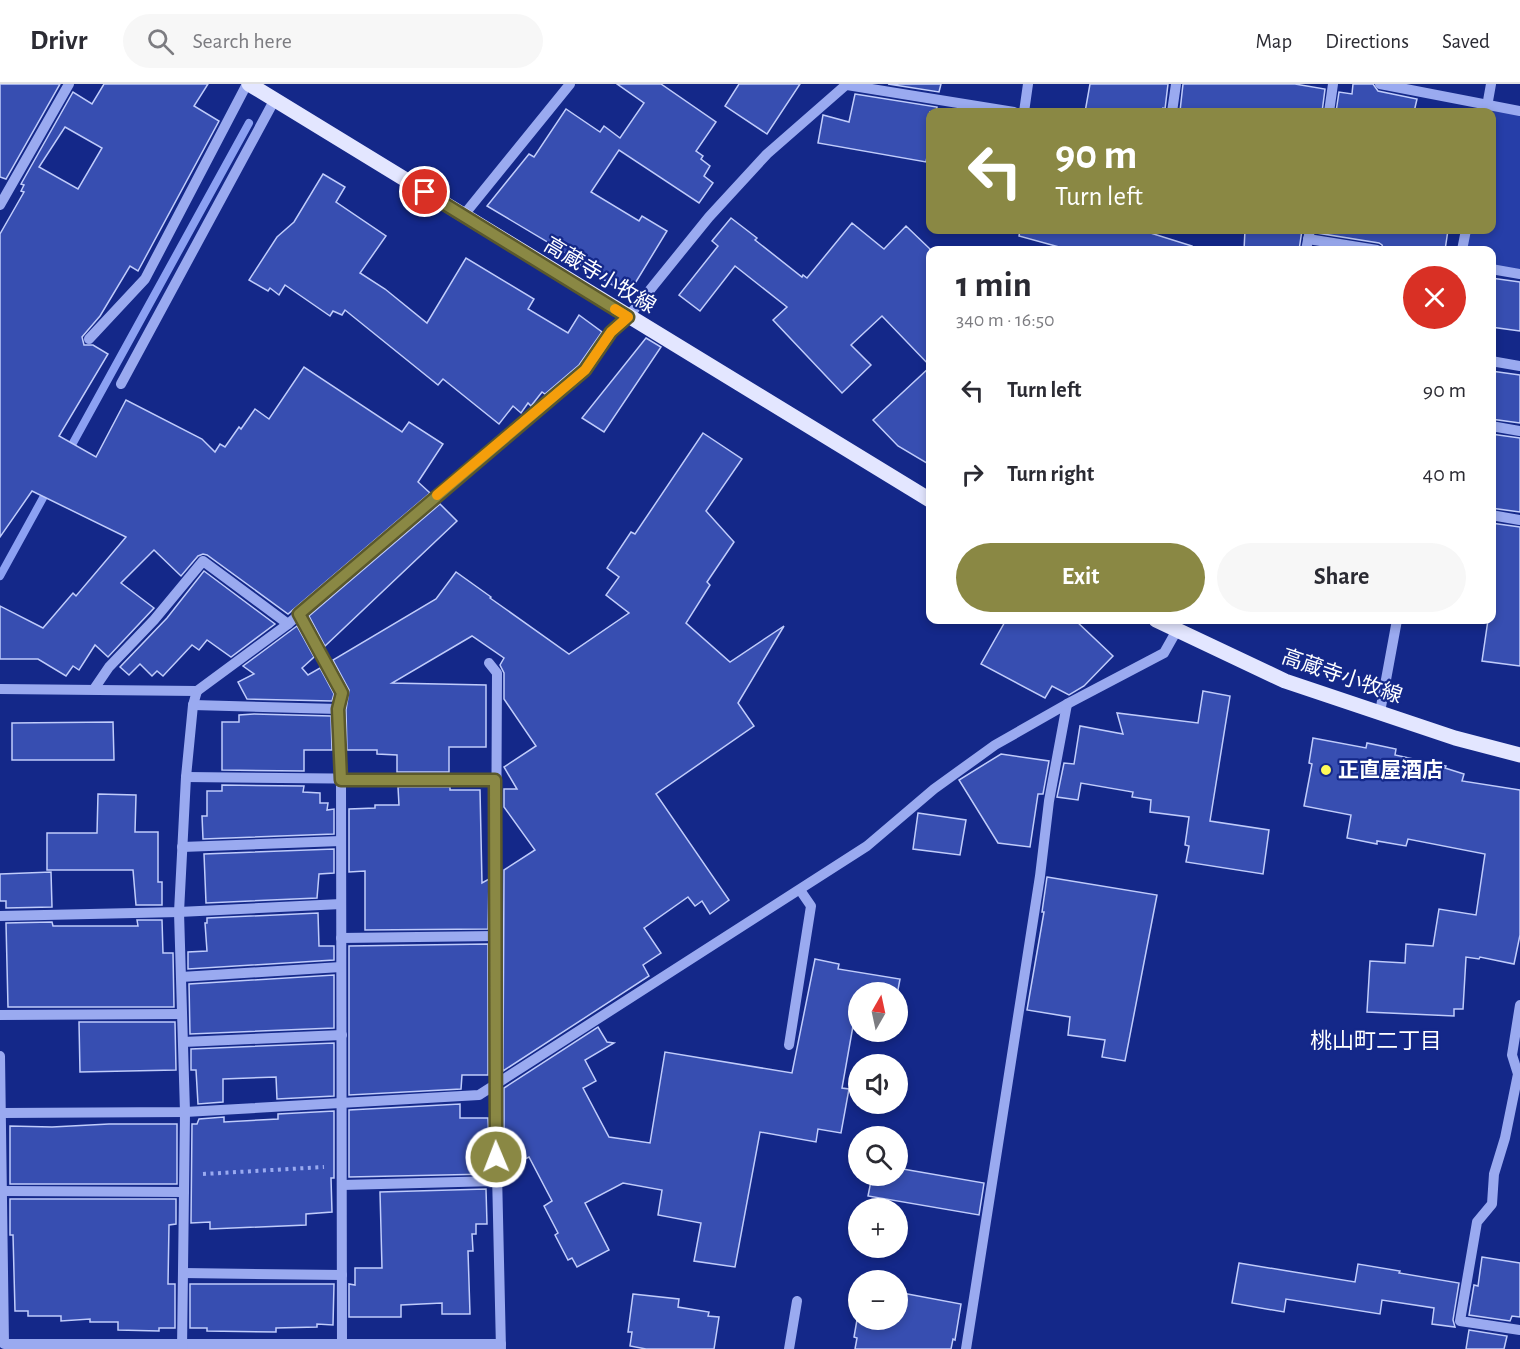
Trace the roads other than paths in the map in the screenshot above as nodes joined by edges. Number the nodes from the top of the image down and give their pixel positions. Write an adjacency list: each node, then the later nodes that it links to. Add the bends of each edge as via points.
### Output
1 (69, 84): 19 (street)
2 (248, 84): 10 (main road, 高蔵寺小牧線); 27 (street, via 144,279)
3 (570, 84): 21 (street)
4 (847, 84): 11 (street); 26 (street, via 767,154 709,217)
5 (1028, 84): 12 (street)
6 (1176, 84): 13 (street)
7 (1334, 84): 14 (street)
8 (1380, 84): 15 (street)
9 (1491, 84): 16 (street)
10 (274, 99): 21 (main road, 高蔵寺小牧線); 30 (street)
11 (990, 108)
12 (1025, 108)
13 (1173, 108)
14 (1330, 108)
15 (1483, 108)
16 (1487, 108)
17 (1496, 110): 18 (street)
18 (1520, 111)
19 (5, 187): 20 (street)
20 (0, 205)
21 (463, 216): 26 (main road, 高蔵寺小牧線)
22 (1308, 240): 23 (street)
23 (1349, 246)
24 (1496, 270): 25 (street)
25 (1520, 274)
26 (628, 317): 33 (main road, 高蔵寺小牧線); 36 (street, via 611,332 585,370)
27 (89, 339)
28 (1496, 362): 29 (street)
29 (1520, 366)
30 (121, 384)
31 (1496, 427): 32 (street)
32 (1520, 431)
33 (926, 498)
34 (1496, 516): 35 (street)
35 (1520, 520)
36 (299, 614): 37 (street); 47 (street, via 342,693)
37 (288, 624): 43 (street, via 202,561 154,620 108,667); 44 (street)
38 (1164, 624): 40 (main road, 高蔵寺小牧線)
39 (1396, 624): 48 (street)
40 (1177, 630): 45 (street, via 1164,653); 48 (main road, 高蔵寺小牧線, via 1285,681)
41 (489, 663): 52 (street, via 497,673)
42 (0, 689): 43 (street)
43 (94, 689): 44 (street)
44 (197, 691): 46 (street)
45 (1067, 704): 55 (street, via 995,746 934,789 867,846); 86 (street)
46 (193, 705): 47 (street); 50 (street)
47 (338, 709): 51 (street)
48 (1380, 712): 49 (main road, 高蔵寺小牧線)
49 (1520, 755)
50 (186, 777): 51 (street); 54 (street)
51 (341, 780): 52 (street); 53 (street)
52 (495, 780): 59 (street)
53 (341, 841): 54 (street); 56 (street)
54 (182, 847): 57 (street)
55 (800, 890): 68 (street, via 811,906); 70 (street)
56 (341, 904): 57 (street); 60 (street)
57 (179, 912): 58 (street); 62 (street)
58 (0, 916)
59 (495, 936): 60 (street); 70 (street)
60 (341, 938): 61 (street)
61 (341, 967): 62 (street); 66 (street)
62 (181, 977): 64 (street)
63 (1520, 1005): 81 (street, via 1512,1055 1518,1074 1494,1174 1492,1204 1477,1222 1460,1321)
64 (182, 1014): 65 (street); 67 (street)
65 (0, 1015)
66 (342, 1035): 67 (street); 71 (street)
67 (183, 1042): 72 (street)
68 (789, 1045)
69 (0, 1056): 73 (street)
70 (495, 1085): 71 (street, via 479,1095); 74 (street)
71 (342, 1103): 72 (street); 75 (street)
72 (185, 1112): 73 (street); 77 (street)
73 (2, 1113): 76 (street)
74 (497, 1181): 75 (street); 84 (street)
75 (342, 1185): 79 (street)
76 (2, 1191): 77 (street); 83 (street, via 4,1344)
77 (184, 1192): 78 (street)
78 (183, 1273): 79 (street); 83 (street)
79 (342, 1275): 82 (street)
80 (797, 1301): 85 (street)
81 (1520, 1330)
82 (342, 1346): 83 (street); 84 (street)
83 (182, 1347)
84 (501, 1347)
85 (789, 1349)
86 (966, 1349)

